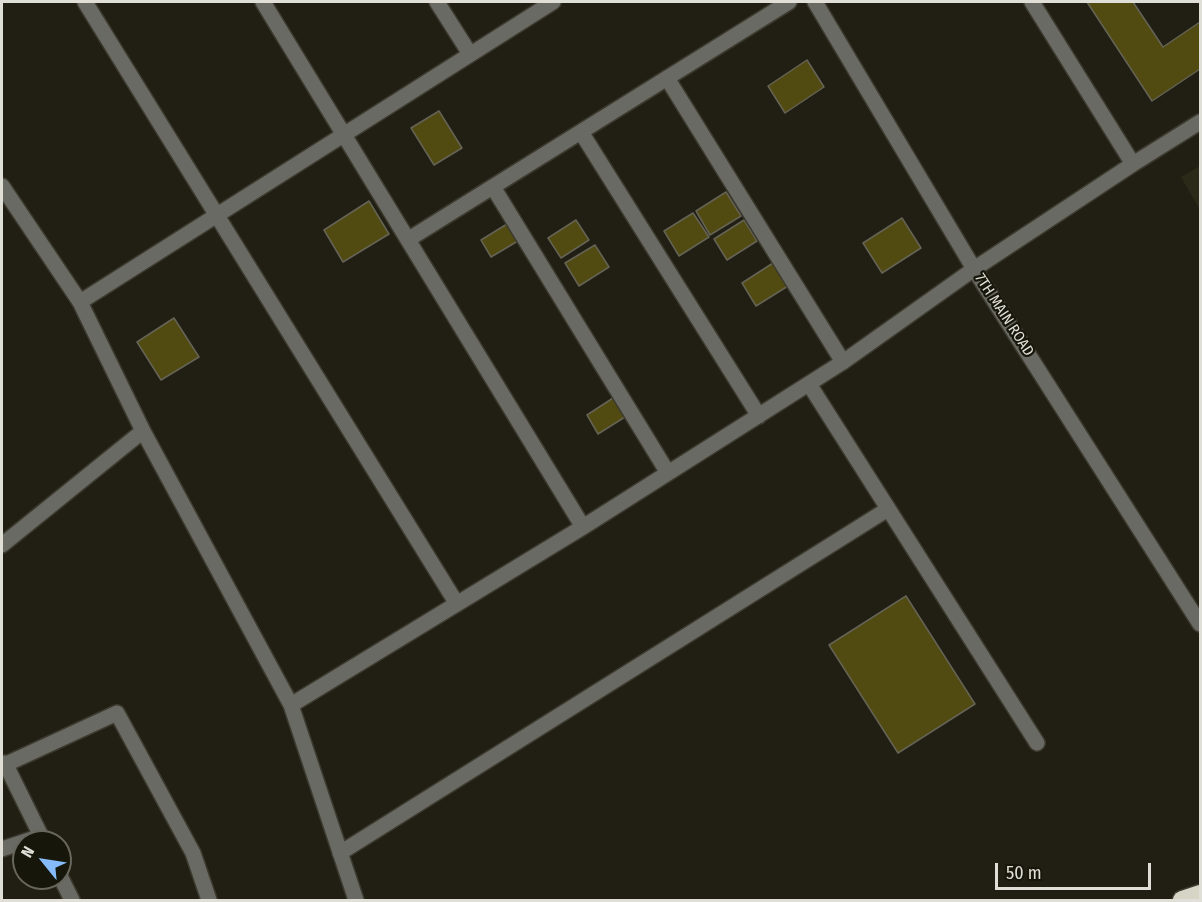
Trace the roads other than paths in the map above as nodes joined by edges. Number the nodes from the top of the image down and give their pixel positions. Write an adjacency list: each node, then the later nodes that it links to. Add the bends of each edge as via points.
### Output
1 (85, 2): 16 (street)
2 (263, 2): 12 (street)
3 (437, 2): 8 (street)
4 (553, 2): 8 (street)
5 (789, 2): 9 (street)
6 (815, 2): 18 (street, 7TH MAIN ROAD)
7 (1032, 2): 13 (street)
8 (470, 54): 12 (street)
9 (667, 78): 11 (street); 20 (street)
10 (1200, 122): 13 (street)
11 (581, 132): 15 (street); 22 (street)
12 (345, 134): 16 (street); 17 (street)
13 (1133, 164): 18 (street)
14 (2, 186): 19 (street)
15 (493, 187): 17 (street); 24 (street)
16 (217, 215): 19 (street); 28 (street)
17 (409, 239): 26 (street)
18 (974, 269): 20 (street); 29 (street, 7TH MAIN ROAD)
19 (80, 302): 23 (street)
20 (843, 362): 21 (street)
21 (809, 384): 22 (street); 25 (street)
22 (759, 416): 24 (street)
23 (143, 430): 27 (street); 30 (street)
24 (668, 473): 26 (street)
25 (888, 509): 31 (street); 34 (street)
26 (584, 527): 28 (street)
27 (2, 545)
28 (457, 604): 30 (street)
29 (1200, 624)
30 (291, 705): 34 (street)
31 (1037, 743)
32 (3, 764): 33 (street); 36 (street, via 117,713 193,853)
33 (37, 830)
34 (340, 853): 37 (street)
35 (1200, 894): 38 (highway)
36 (209, 900)
37 (356, 900)
38 (1182, 900)

